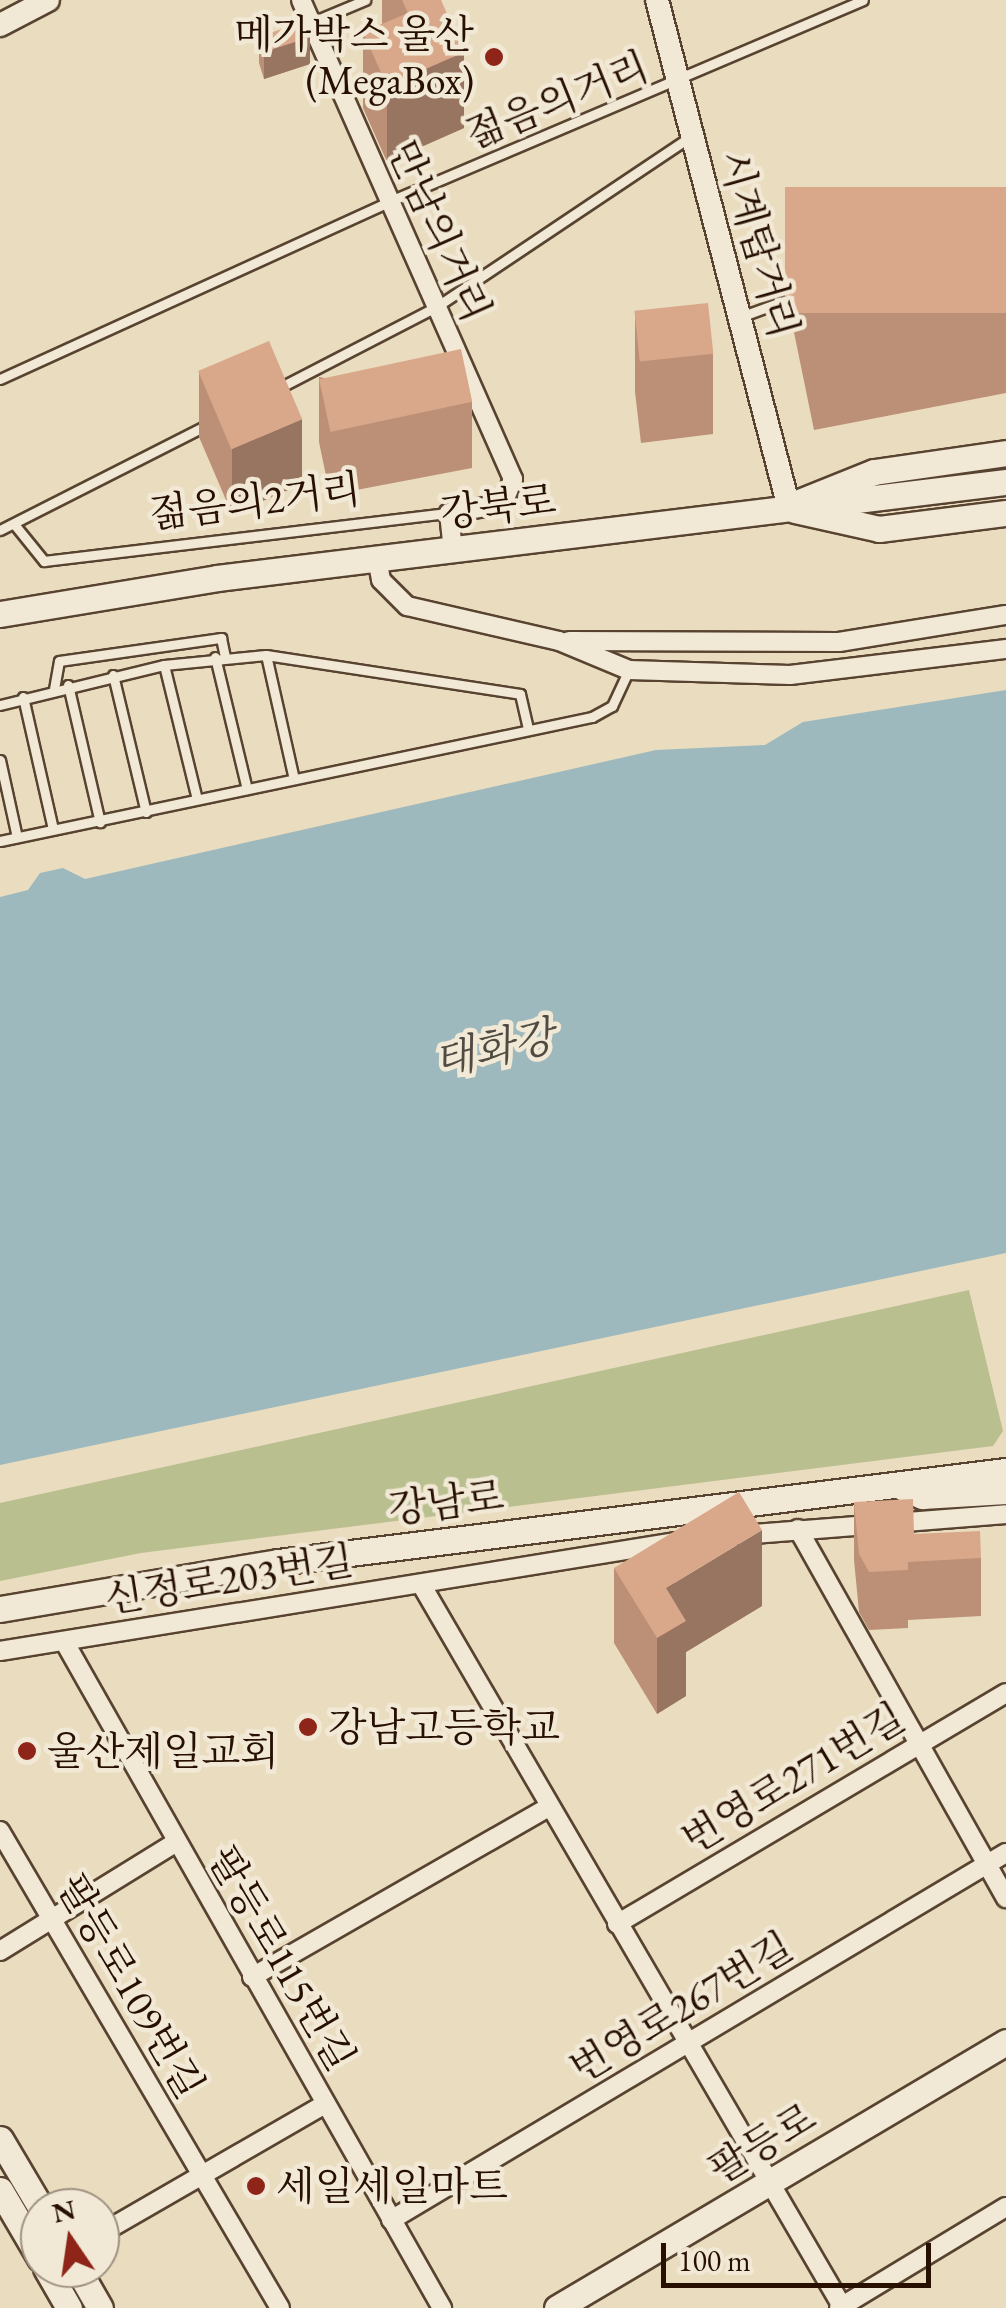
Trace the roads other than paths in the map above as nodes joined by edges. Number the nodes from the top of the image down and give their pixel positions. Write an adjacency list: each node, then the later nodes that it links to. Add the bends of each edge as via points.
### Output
1 (48, 0): 6 (street)
2 (301, 0): 7 (street, 만남의거리)
3 (365, 0): 7 (lane)
4 (657, 0): 8 (street, 시계탑거리)
5 (863, 0): 8 (lane, 젊음의거리)
6 (0, 24)
7 (307, 24): 10 (street, 만남의거리)
8 (678, 83): 9 (street, 시계탑거리); 10 (lane, 젊음의거리)
9 (690, 137): 12 (lane); 13 (street, 시계탑거리)
10 (388, 202): 12 (street, 만남의거리); 14 (lane, 젊음의거리)
11 (806, 293): 13 (lane)
12 (436, 307): 15 (lane); 19 (street, 만남의거리)
13 (743, 316): 20 (street, 시계탑거리)
14 (0, 380)
15 (260, 397)
16 (225, 415): 23 (lane)
17 (1006, 453): 20 (main road, via 874,472 815,491)
18 (1006, 482): 20 (main road, 강북로)
19 (514, 490): 22 (street, 젊음의2거리, via 503,504)
20 (789, 508): 21 (main road, via 879,530); 25 (main road, 강북로)
21 (1006, 512)
22 (449, 513): 23 (lane, 젊음의2거리, via 44,561); 25 (street)
23 (14, 524): 24 (lane)
24 (0, 530)
25 (453, 549): 26 (main road, 강북로)
26 (377, 559): 27 (main road, 강북로); 29 (street, via 381,580 407,606)
27 (0, 614)
28 (1006, 615): 29 (street, via 839,642)
29 (558, 641): 34 (street)
30 (1006, 649): 34 (street, via 790,675)
31 (266, 656): 32 (lane); 40 (lane, via 520,694); 42 (lane)
32 (220, 657): 33 (lane); 37 (lane, via 221,638 59,661); 43 (lane)
33 (164, 665): 35 (lane); 44 (lane)
34 (629, 670): 40 (lane, via 612,706 592,717)
35 (114, 675): 36 (lane); 45 (lane)
36 (68, 686): 37 (lane); 46 (lane)
37 (54, 689): 38 (lane)
38 (23, 697): 39 (lane); 47 (lane)
39 (0, 705)
40 (528, 730): 42 (lane)
41 (0, 760): 48 (lane)
42 (294, 779): 43 (lane)
43 (247, 789): 44 (lane)
44 (198, 800): 45 (lane)
45 (146, 812): 46 (lane)
46 (100, 822): 47 (lane)
47 (53, 829): 48 (lane)
48 (17, 838): 49 (lane)
49 (0, 841)
50 (1006, 1471): 51 (main road, 강남로, via 921,1477)
51 (904, 1488): 52 (main road, 강남로, via 922,1496); 56 (main road, 강남로, via 278,1562)
52 (1006, 1492)
53 (1006, 1514): 54 (street, 신정로203번길)
54 (798, 1529): 55 (street, 신정로203번길, via 606,1549); 60 (street)
55 (421, 1584): 57 (street, 신정로203번길); 61 (street)
56 (0, 1609)
57 (64, 1641): 58 (street, 신정로203번길); 63 (street, 팔등로115번길)
58 (0, 1651)
59 (1006, 1692): 60 (street, 번영로271번길)
60 (917, 1744): 65 (street); 68 (street, 번영로271번길)
61 (549, 1807): 68 (street); 70 (street)
62 (0, 1831): 67 (street, 팔등로109번길)
63 (175, 1842): 67 (street); 70 (street, 팔등로115번길)
64 (1006, 1854): 65 (street, 번영로267번길)
65 (987, 1865): 66 (street); 72 (street, 번영로267번길)
66 (1006, 1898)
67 (52, 1922): 69 (street); 75 (street, 팔등로109번길)
68 (618, 1924): 72 (street)
69 (0, 1950)
70 (252, 1977): 73 (street, 팔등로115번길)
71 (1006, 2042): 76 (main road, 팔등로)
72 (688, 2044): 76 (street); 80 (street, 번영로267번길)
73 (326, 2104): 75 (street); 80 (street, 팔등로115번길)
74 (0, 2140): 77 (main road)
75 (202, 2176): 81 (street); 84 (street, 팔등로109번길)
76 (769, 2182): 83 (street); 86 (main road, 팔등로)
77 (29, 2188)
78 (0, 2190): 82 (main road)
79 (1006, 2207): 83 (street)
80 (391, 2220): 85 (street, 팔등로115번길)
81 (120, 2223)
82 (20, 2224)
83 (841, 2307)
84 (280, 2308)
85 (442, 2308)
86 (557, 2308)

